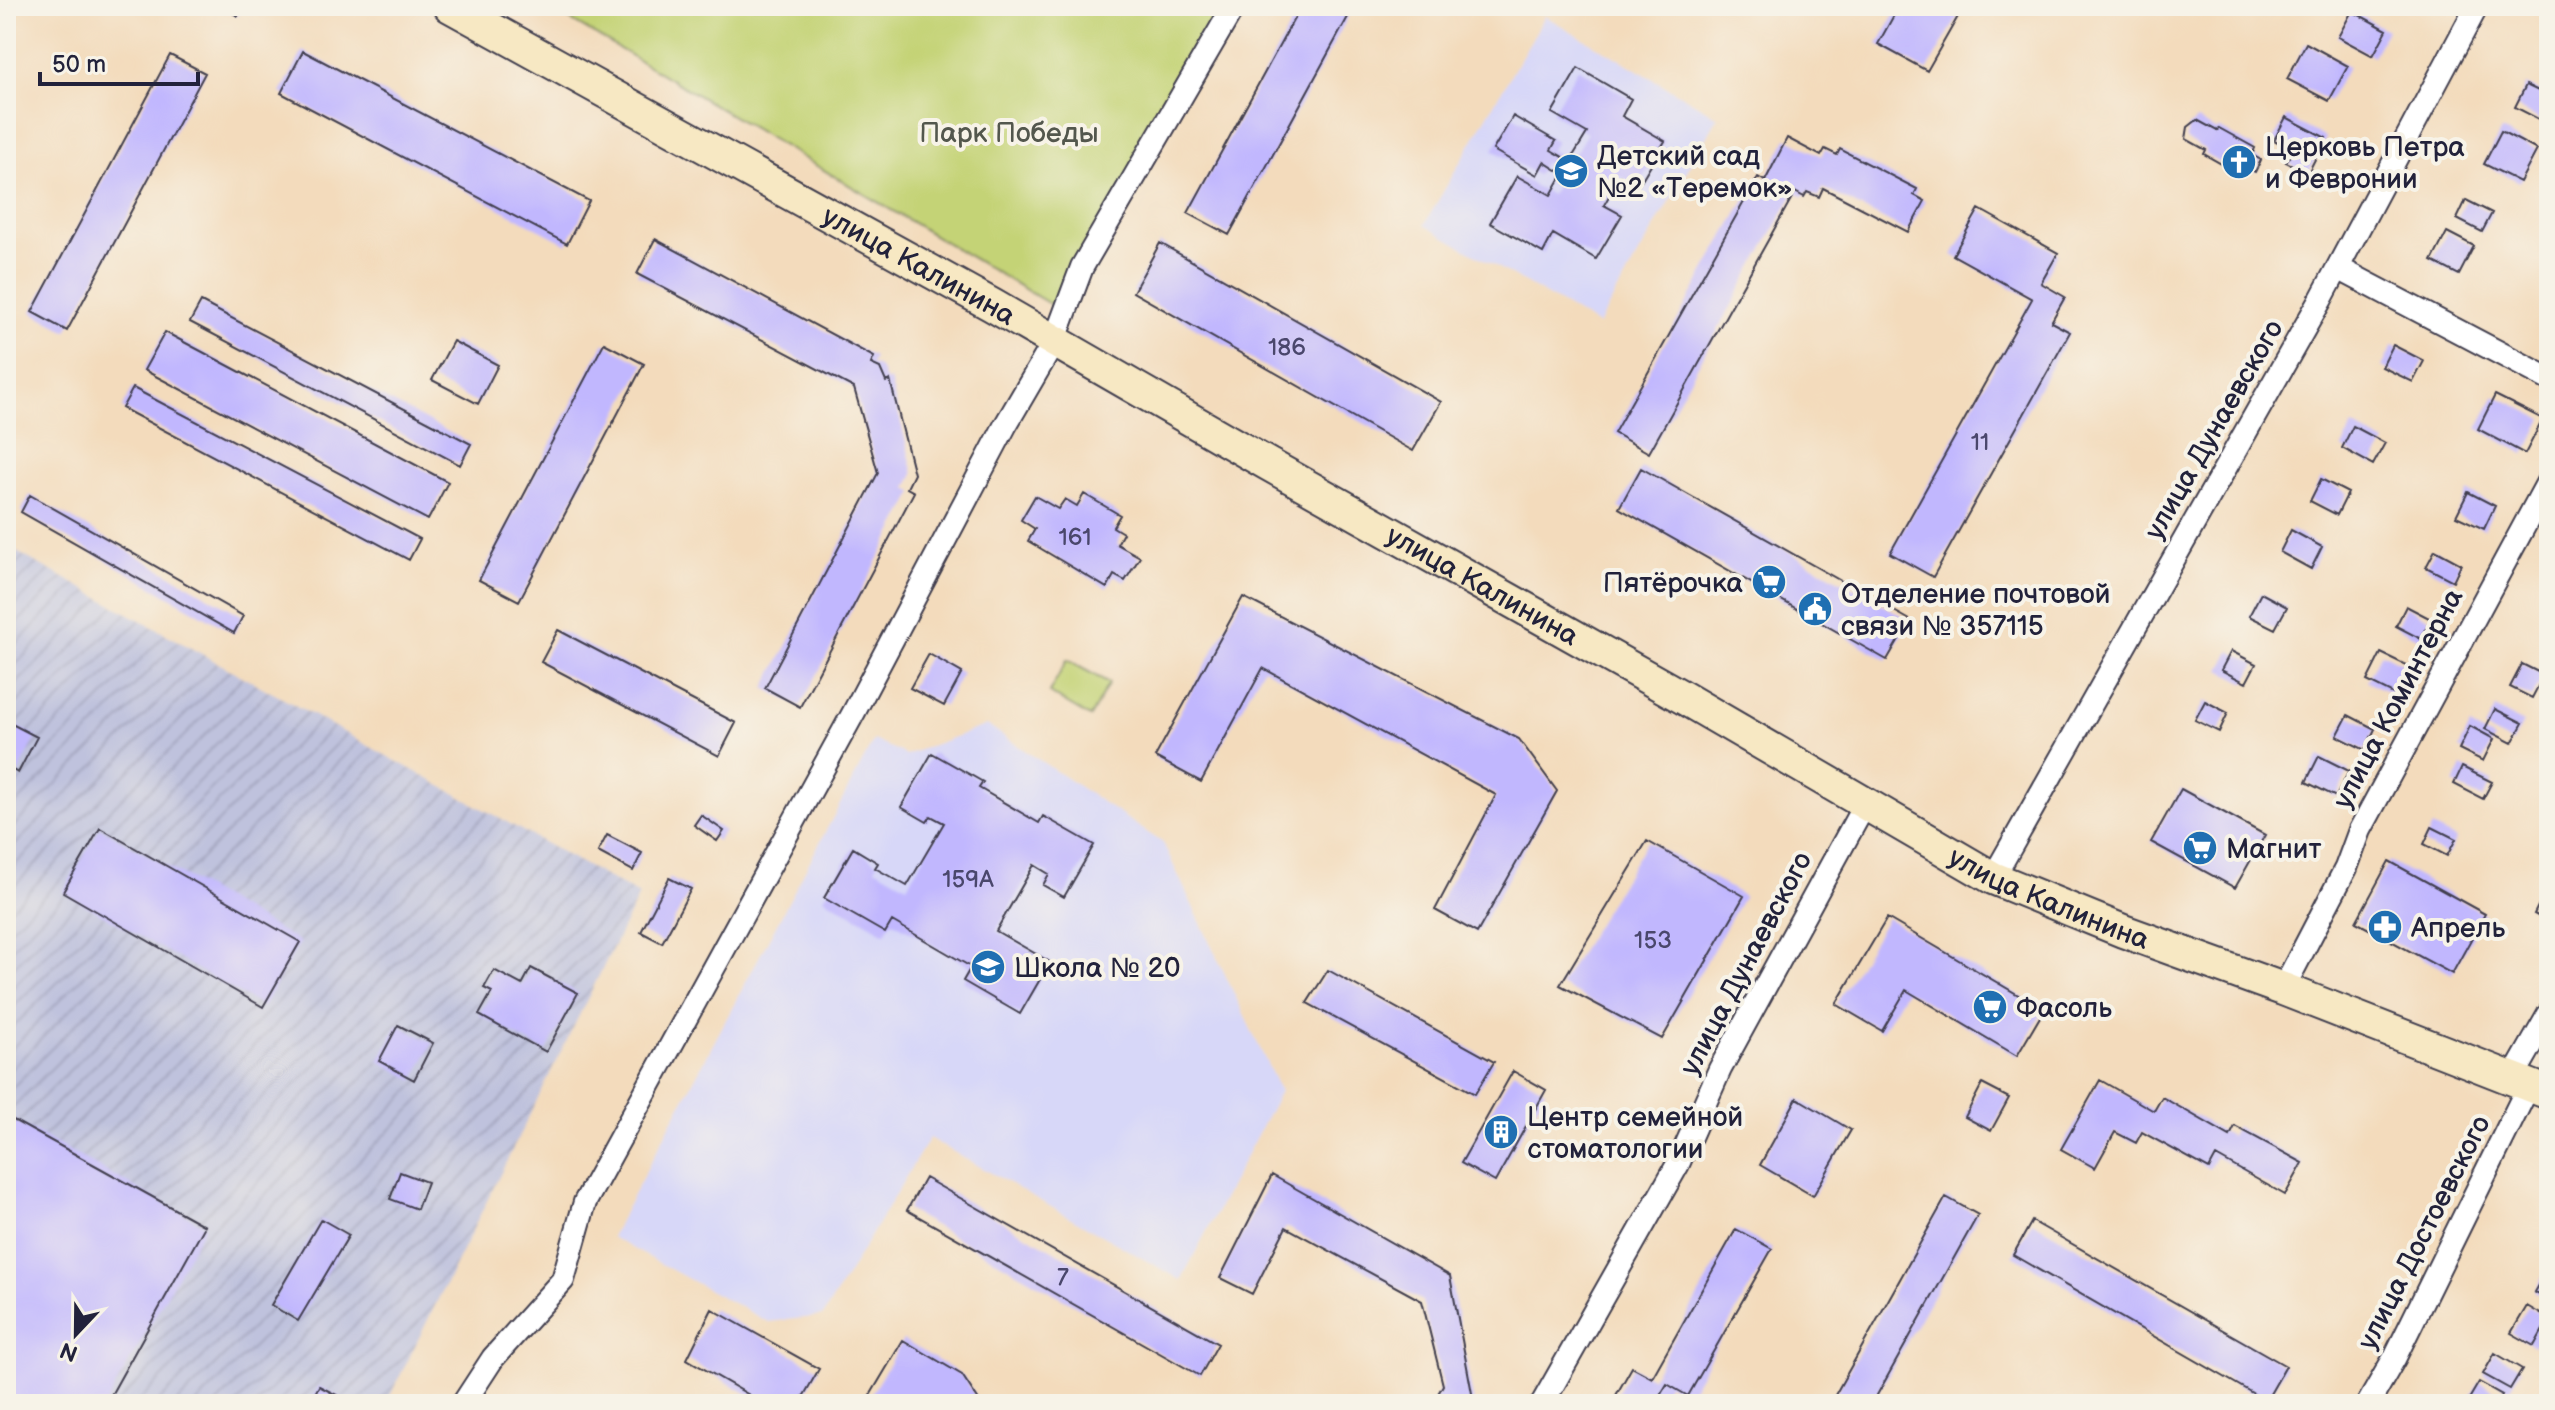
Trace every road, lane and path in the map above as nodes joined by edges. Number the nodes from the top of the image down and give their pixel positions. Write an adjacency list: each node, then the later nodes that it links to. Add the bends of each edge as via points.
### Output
1 (450, 6): 5 (main road, улица Калинина)
2 (1234, 6): 5 (street, via 1082,267)
3 (2477, 6): 4 (street, улица Дунаевского)
4 (2338, 268): 6 (street); 9 (street, улица Дунаевского)
5 (1054, 342): 8 (main road, улица Калинина); 13 (street, via 585,1202 563,1280 493,1358)
6 (2549, 379)
7 (2549, 480): 10 (street, улица Коминтерна, via 2360,830)
8 (1865, 804): 9 (main road, улица Калинина); 14 (street, улица Дунаевского, via 1720,1069 1678,1164)
9 (1993, 878): 10 (main road, улица Калинина)
10 (2283, 989): 12 (main road, улица Калинина)
11 (2549, 1014): 12 (street, улица Достоевского)
12 (2530, 1086): 15 (street, улица Достоевского)
13 (463, 1404)
14 (1542, 1404)
15 (2368, 1404)

